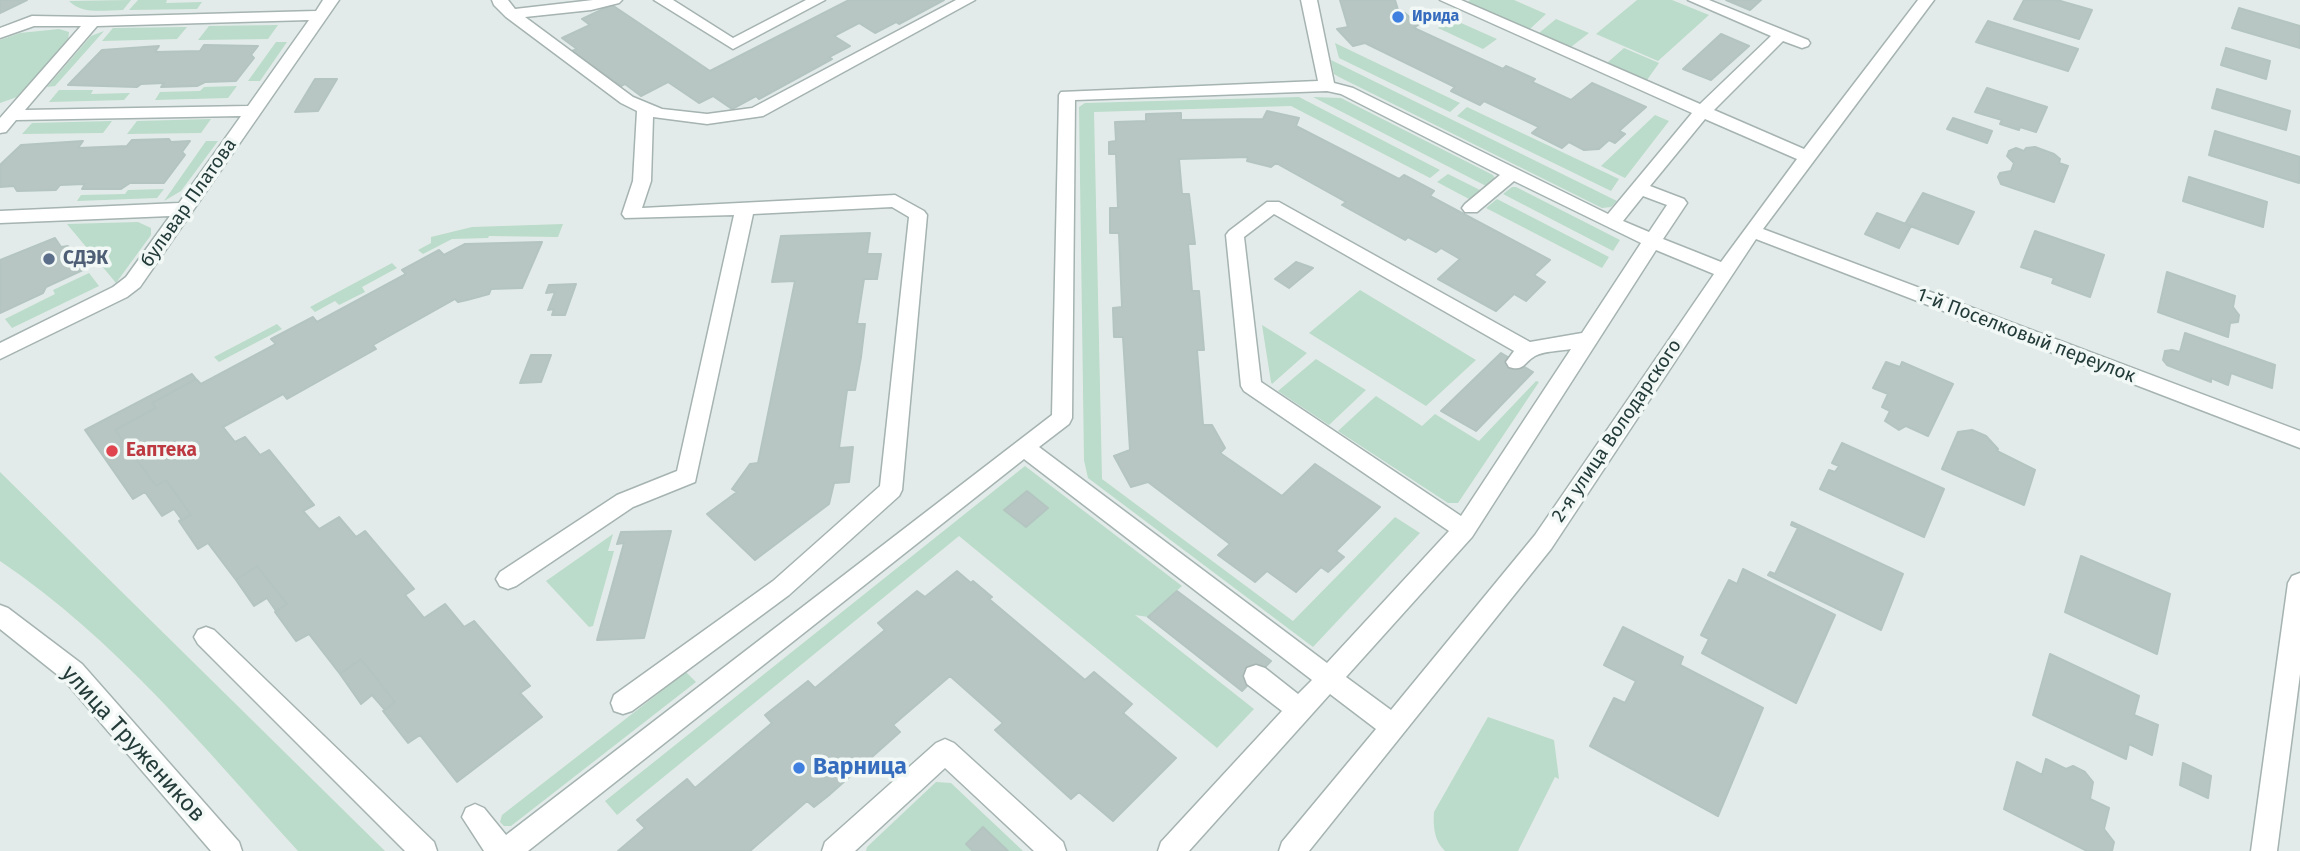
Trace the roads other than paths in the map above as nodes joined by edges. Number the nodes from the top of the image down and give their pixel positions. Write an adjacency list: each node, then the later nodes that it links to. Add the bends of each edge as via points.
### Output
1 (331, 0): 12 (street, бульвар Платова)
2 (500, 0): 11 (street)
3 (614, 0): 11 (street)
4 (662, 0): 5 (street, via 733,44)
5 (817, 0)
6 (967, 0): 18 (street, via 757,112 727,120)
7 (1309, 0): 17 (street)
8 (1448, 0): 20 (street)
9 (1696, 0): 15 (street)
10 (1926, 0): 23 (street, 2-я улица Володарского)
11 (511, 14): 18 (street)
12 (320, 15): 13 (street); 19 (street, бульвар Платова)
13 (93, 22): 14 (street, via 33,21); 21 (street)
14 (0, 33)
15 (1781, 35): 16 (street); 20 (street)
16 (1802, 43)
17 (1327, 86): 24 (street, via 1347,90); 37 (street, via 1067,95 1062,418)
18 (645, 110): 26 (street, via 642,181 631,214)
19 (254, 111): 21 (street); 28 (street, бульвар Платова)
20 (1702, 112): 23 (street); 25 (street)
21 (12, 115): 22 (street)
22 (0, 128)
23 (1809, 158): 31 (street, 2-я улица Володарского)
24 (1513, 173): 27 (street); 30 (street)
25 (1640, 189): 30 (street); 32 (street, via 1678,203)
26 (745, 207): 39 (street, via 687,476 625,501); 45 (street, via 895,201 918,215 891,490 781,588)
27 (1471, 208)
28 (185, 209): 29 (street); 35 (street, бульвар Платова, via 134,282)
29 (1, 218)
30 (1611, 223): 32 (street)
31 (1752, 231): 33 (street, 2-я улица Володарского); 36 (street, 1-й Поселковый переулок)
32 (1652, 242): 33 (street); 34 (street)
33 (1725, 271): 47 (street, 2-я улица Володарского, via 1543,542)
34 (1588, 339): 38 (street); 38 (street, via 1522,356 1273,206 1235,234 1251,386)
35 (0, 352)
36 (2300, 440)
37 (1025, 448): 44 (street); 52 (street)
38 (1464, 530): 44 (street)
39 (508, 579)
40 (2300, 583): 57 (street)
41 (3, 622): 49 (street, улица Тружеников, via 73,673)
42 (206, 637): 50 (street)
43 (1256, 676): 46 (street)
44 (1329, 679): 46 (street); 47 (street)
45 (623, 703)
46 (1300, 710): 55 (street)
47 (1393, 726): 56 (street, 2-я улица Володарского)
48 (475, 817): 51 (street)
49 (229, 851)
50 (424, 851)
51 (501, 851)
52 (507, 851)
53 (835, 851): 54 (street, via 945,751)
54 (1053, 851)
55 (1171, 851)
56 (1292, 851)
57 (2264, 851)

